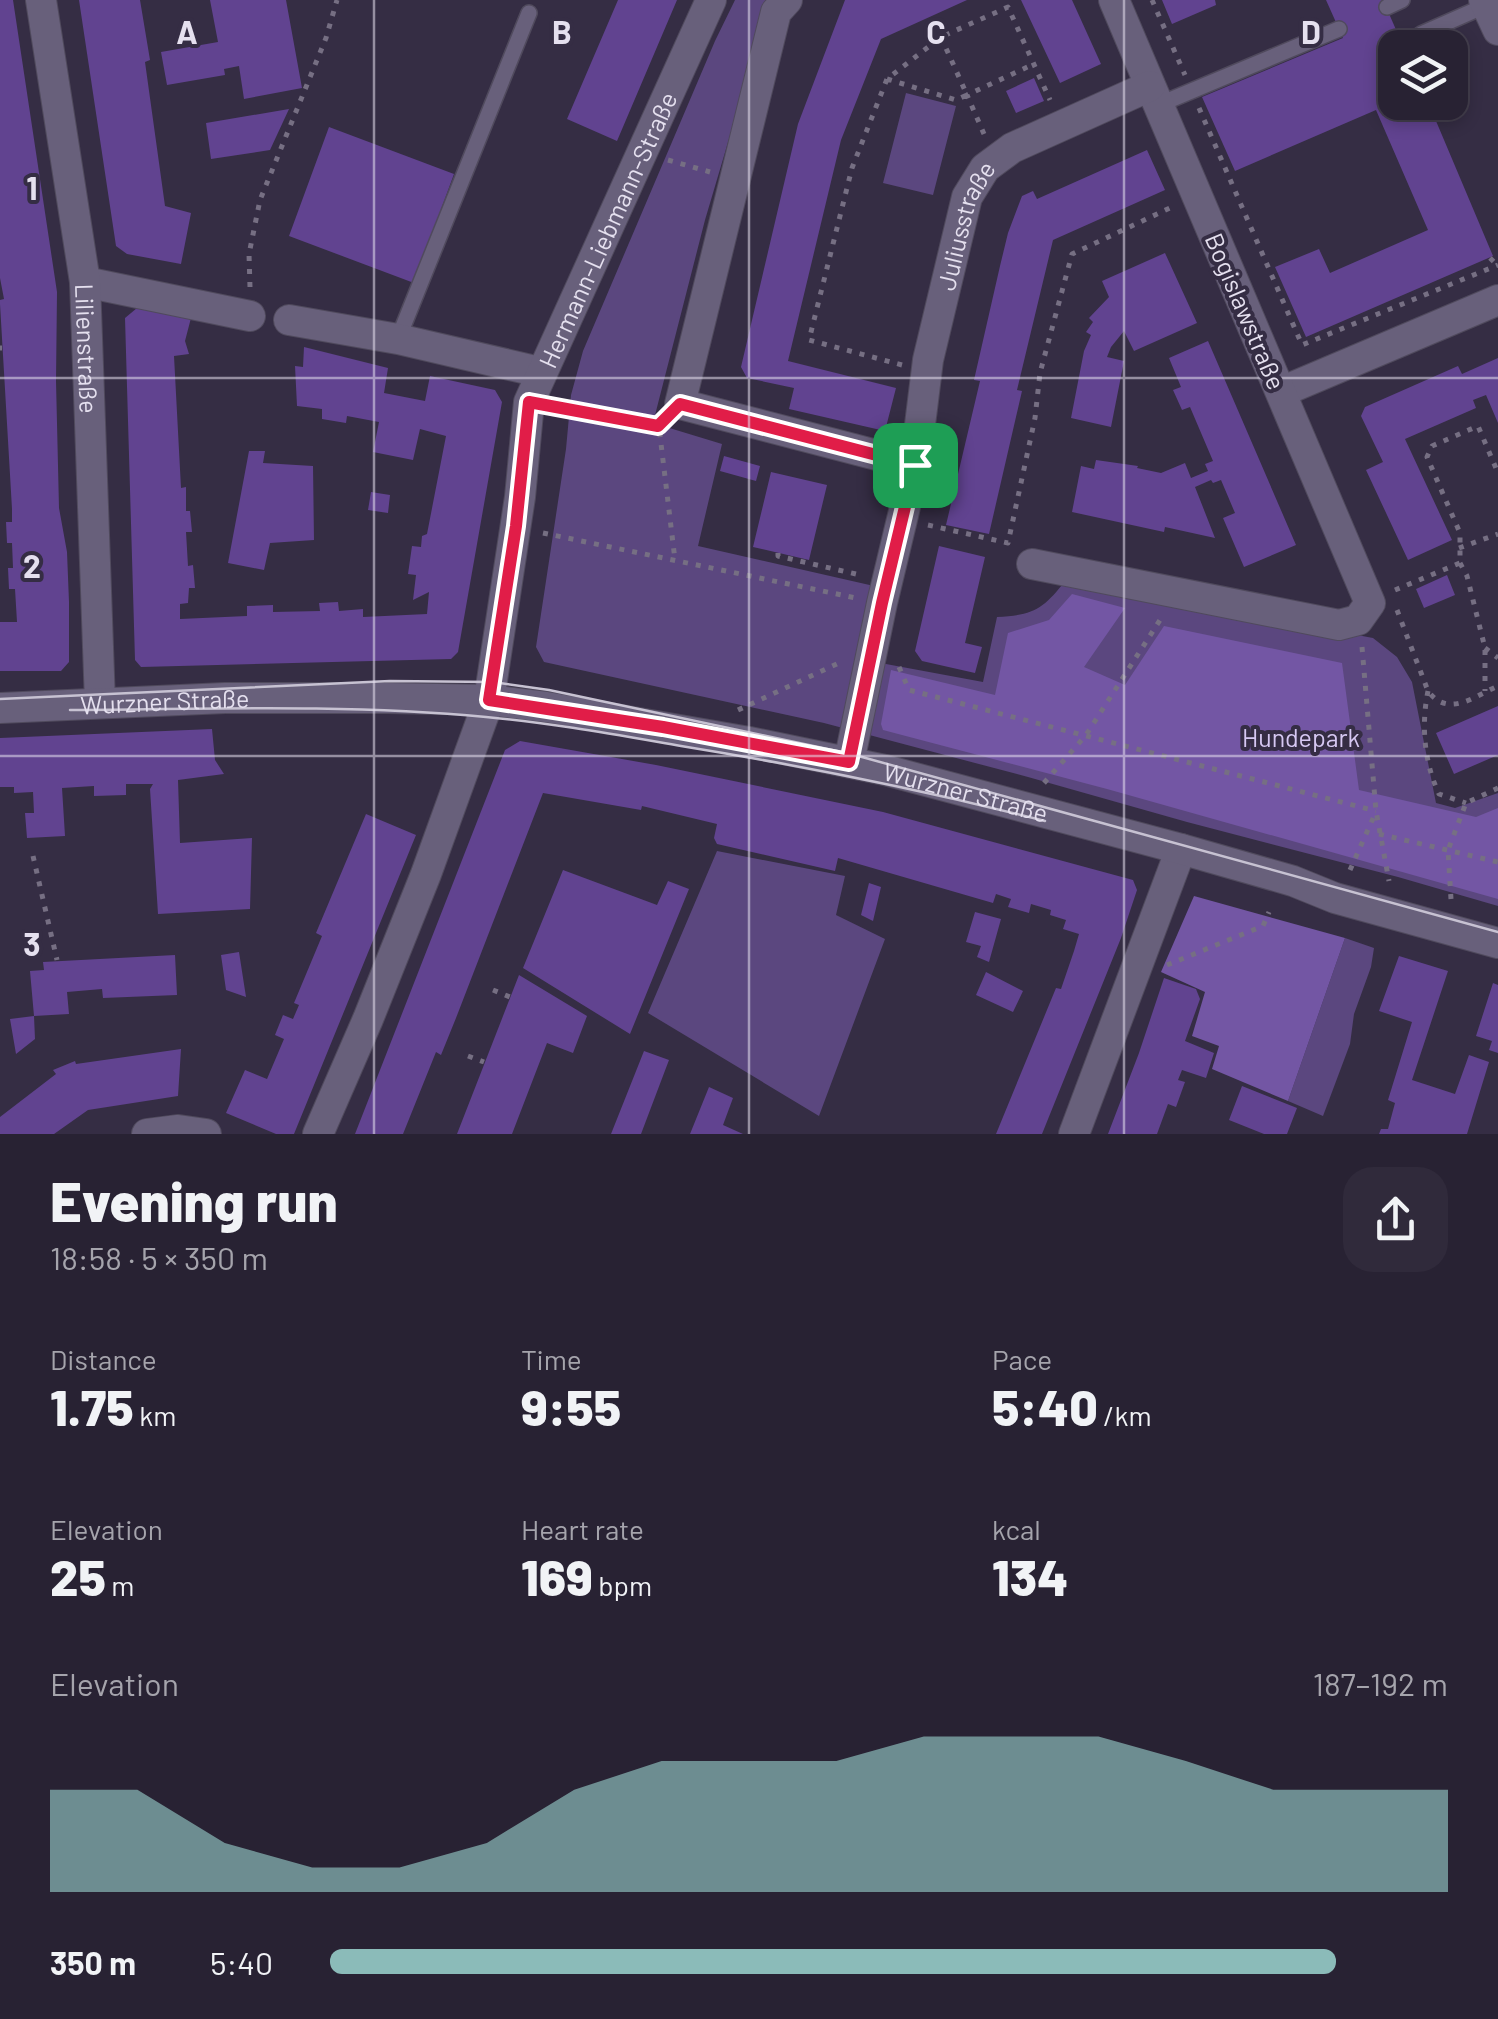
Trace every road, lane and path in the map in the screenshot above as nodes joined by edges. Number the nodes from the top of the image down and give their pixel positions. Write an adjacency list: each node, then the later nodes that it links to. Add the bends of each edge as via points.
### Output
1 (40, 0): 24 (street, Lilienstraße)
2 (337, 0): 26 (path, via 260,200 249,254)
3 (711, 0): 18 (street, Hermann-Liebmann-Straße)
4 (788, 0): 20 (street, via 776,12)
5 (1114, 0): 16 (street, Bogislawstraße)
6 (1152, 0): 14 (path)
7 (1490, 12): 10 (lane)
8 (529, 13): 28 (lane)
9 (1339, 29): 14 (lane)
10 (1434, 30)
11 (941, 37): 12 (path, via 1008,6); 13 (path); 15 (path)
12 (1034, 64): 15 (path); 17 (path)
13 (887, 79): 15 (path, via 956,100); 29 (path, via 852,168 810,340)
14 (1192, 91): 16 (lane); 23 (path, via 1302,345)
15 (967, 95): 19 (path)
16 (1154, 95): 17 (street, Juliusstraße); 21 (street, Bogislawstraße)
17 (1062, 126): 19 (street, Juliusstraße)
18 (641, 152): 20 (path); 30 (street, Hermann-Liebmann-Straße)
19 (996, 160): 29 (street, Juliusstraße, via 967,198)
20 (735, 179): 33 (street)
21 (1197, 196): 31 (street, Bogislawstraße); 37 (path, via 1072,254 1040,373 1008,543)
22 (1490, 258): 23 (path)
23 (1498, 266)
24 (85, 282): 26 (street); 56 (street, Lilienstraße)
25 (1498, 300): 31 (street)
26 (250, 316)
27 (289, 320): 28 (street)
28 (398, 340): 30 (street)
29 (927, 370): 35 (street, Juliusstraße)
30 (540, 372): 32 (street, Hermann-Liebmann-Straße)
31 (1280, 392): 47 (street, Bogislawstraße)
32 (529, 402): 34 (path); 38 (street, Hermann-Liebmann-Straße)
33 (680, 404): 34 (path); 35 (street)
34 (658, 426): 42 (path)
35 (915, 465): 37 (street, Juliusstraße)
36 (1498, 473): 40 (path, via 1478,426 1428,450 1460,533)
37 (903, 520): 45 (street, Juliusstraße)
38 (516, 526): 42 (path); 55 (street, Hermann-Liebmann-Straße)
39 (1498, 534): 40 (path)
40 (1459, 548): 43 (path)
41 (778, 553): 45 (path)
42 (675, 560): 45 (path)
43 (1460, 563): 47 (path); 48 (path)
44 (1032, 564): 46 (street)
45 (885, 592): 60 (street, Juliusstraße)
46 (1177, 593): 47 (street, via 1339,624); 59 (path)
47 (1373, 605): 53 (path); 64 (path, via 1364,665)
48 (1486, 648): 50 (path); 54 (path)
49 (852, 656): 58 (path)
50 (1498, 658)
51 (899, 666): 59 (path, via 910,690)
52 (1498, 686): 54 (path)
53 (1428, 691): 54 (path, via 1444,706); 63 (path, via 1423,715 1429,773 1439,794)
54 (1485, 692)
55 (489, 700): 56 (street, Wurzner Straße); 60 (street, Wurzner Straße); 83 (street, Hermann-Liebmann-Straße)
56 (100, 703): 57 (street, Wurzner Straße)
57 (0, 708)
58 (738, 710)
59 (1086, 735): 61 (path); 64 (path)
60 (849, 762): 66 (street, Wurzner Straße)
61 (1043, 784)
62 (1498, 788): 63 (path)
63 (1466, 803): 67 (path)
64 (1376, 811): 65 (path); 70 (path)
65 (1379, 834): 67 (path); 71 (path)
66 (1181, 850): 74 (street, Wurzner Straße); 84 (street)
67 (1448, 850): 69 (path); 72 (path)
68 (33, 856): 75 (path)
69 (1498, 862)
70 (1350, 870)
71 (1390, 881)
72 (1452, 898)
73 (1269, 912): 76 (path, via 1263,926)
74 (1498, 944)
75 (56, 960)
76 (1167, 965)
77 (493, 990): 78 (path)
78 (510, 997)
79 (468, 1056): 80 (path)
80 (484, 1062)
81 (147, 1134): 82 (street)
82 (206, 1134)
83 (318, 1134)
84 (1074, 1134)

